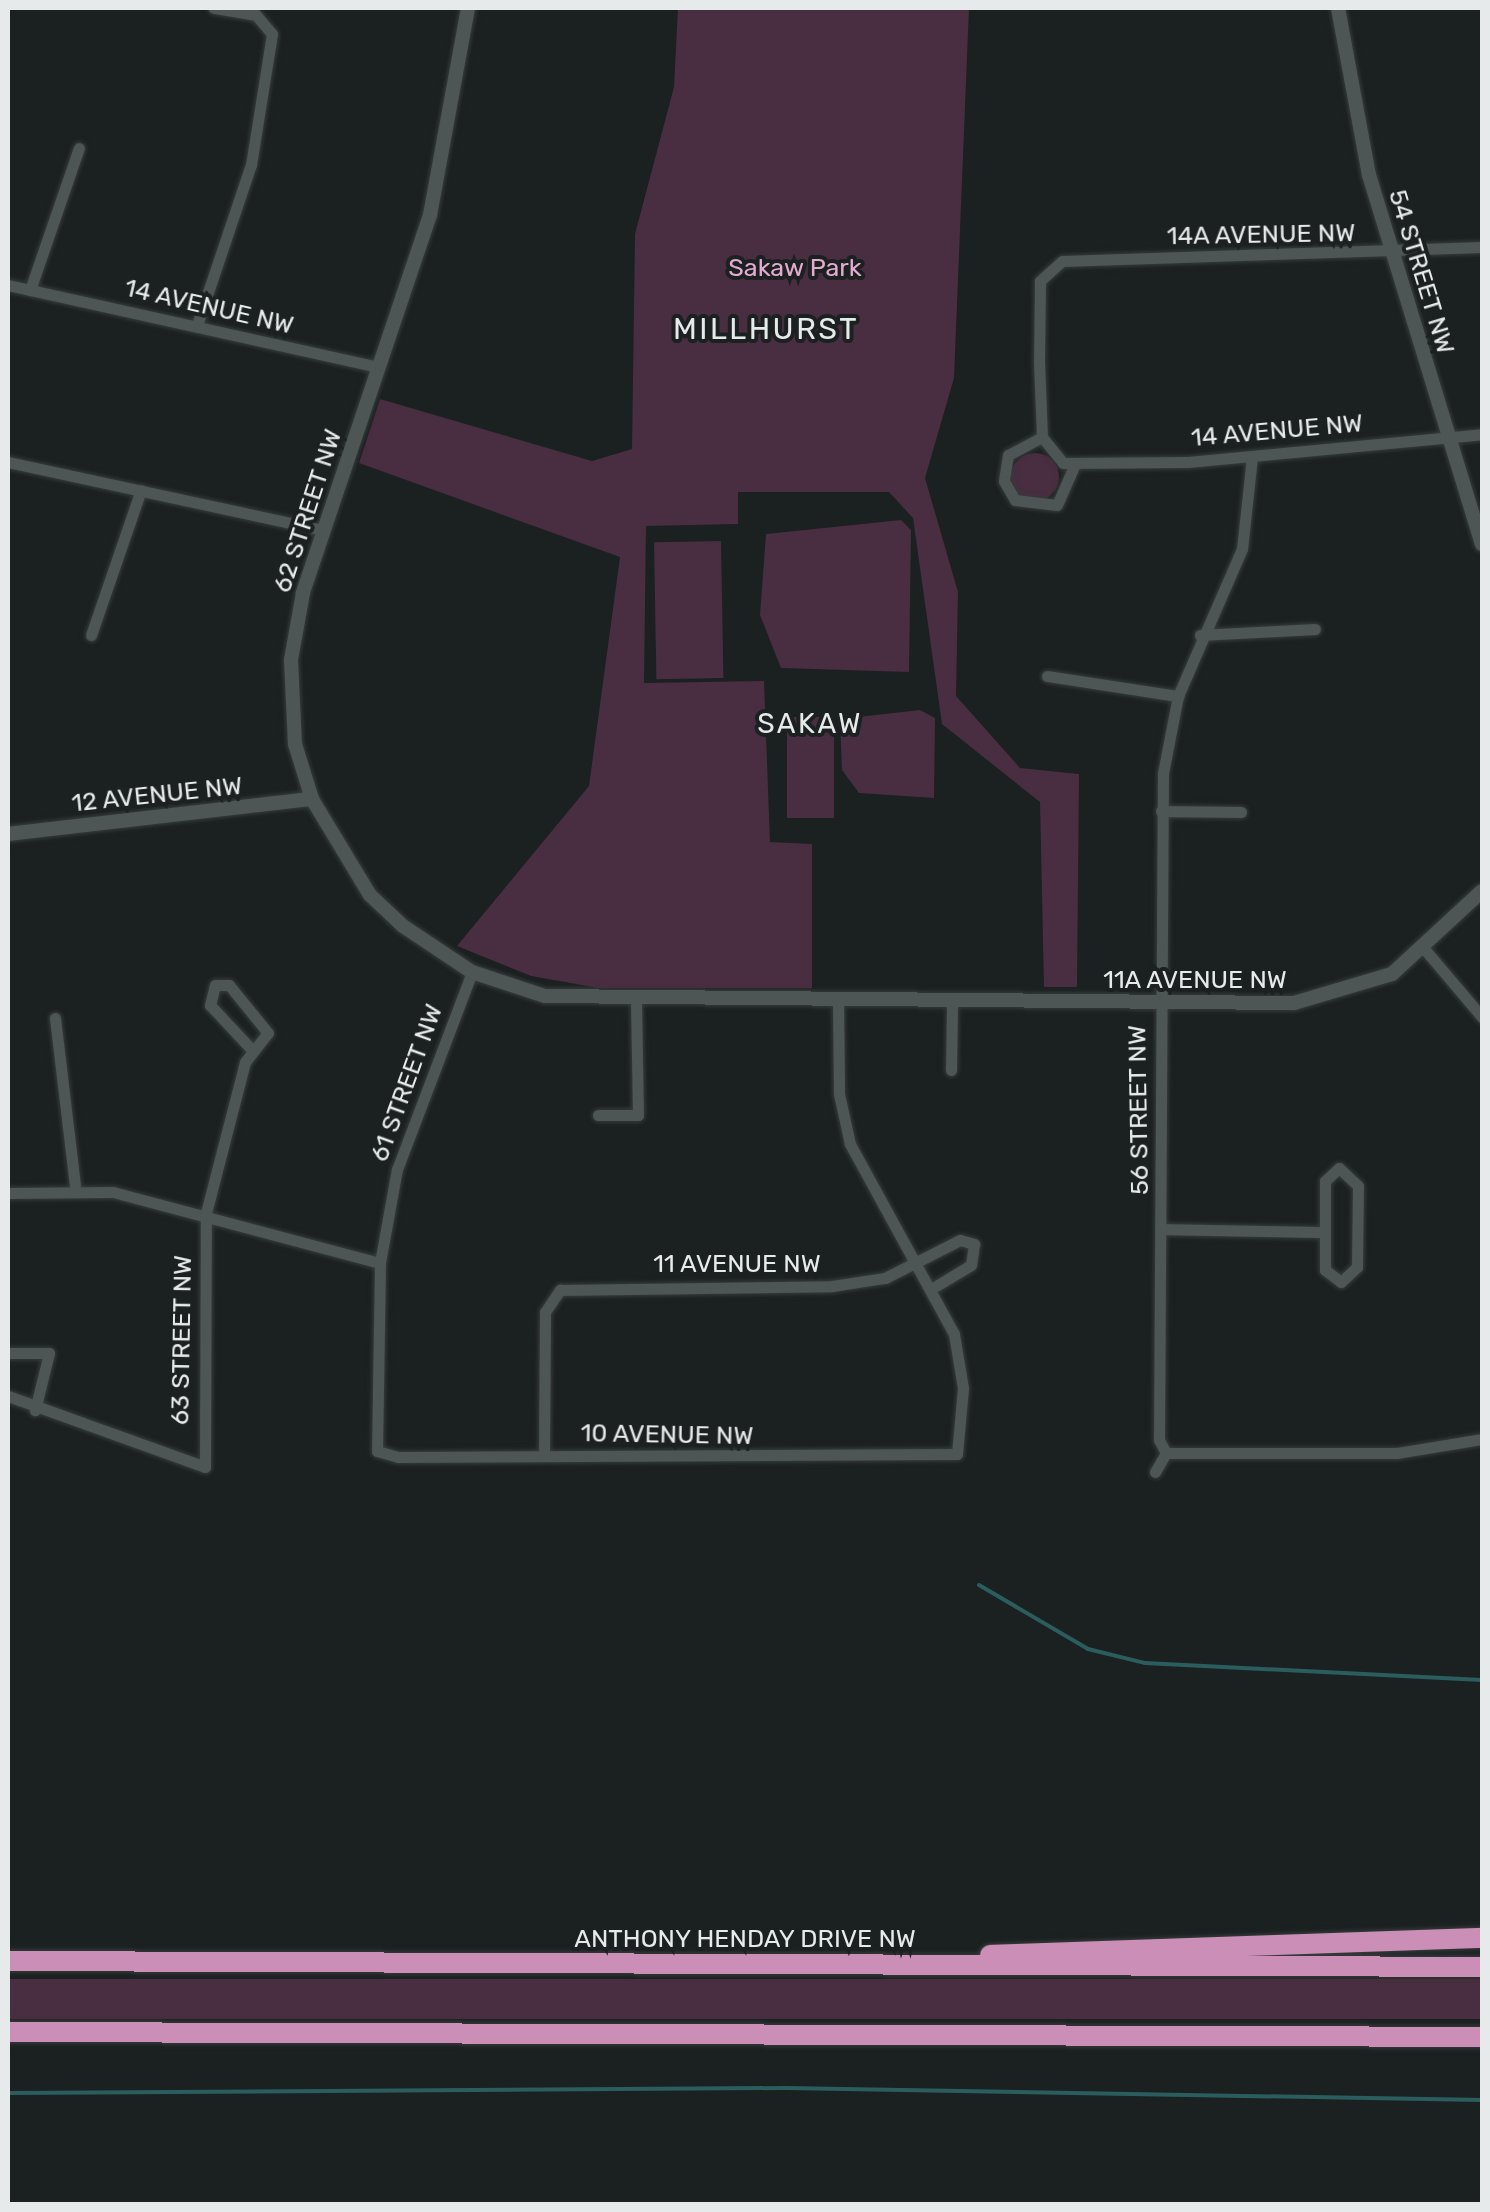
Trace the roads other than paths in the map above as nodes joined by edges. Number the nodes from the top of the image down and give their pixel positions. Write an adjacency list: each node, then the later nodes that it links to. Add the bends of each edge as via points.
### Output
1 (214, 8): 9 (street, via 268,22 251,165)
2 (468, 8): 10 (street, 62 STREET NW, via 430,214)
3 (1338, 8): 6 (street, 54 STREET NW)
4 (80, 148): 8 (street)
5 (1482, 247): 6 (street, 14A AVENUE NW)
6 (1393, 255): 12 (street, 14A AVENUE NW, via 1062,260 1044,272); 13 (street, 54 STREET NW)
7 (8, 284): 8 (street, 14 AVENUE NW)
8 (30, 290): 9 (street, 14 AVENUE NW)
9 (198, 325): 10 (street, 14 AVENUE NW)
10 (378, 368): 18 (street, 62 STREET NW)
11 (1482, 434): 13 (street, 14 AVENUE NW)
12 (1042, 437): 16 (street); 16 (street, via 1020,444 1004,465 1006,488 1022,504 1061,502)
13 (1448, 437): 14 (street, 14 AVENUE NW); 19 (street, 54 STREET NW)
14 (1252, 457): 16 (street, 14 AVENUE NW); 22 (street, 56 STREET NW, via 1242,549)
15 (8, 462): 17 (street)
16 (1069, 464)
17 (141, 490): 18 (street); 21 (street)
18 (324, 530): 25 (street, 62 STREET NW, via 291,660 295,744)
19 (1482, 544)
20 (1316, 629): 22 (street)
21 (91, 634)
22 (1200, 635): 24 (street, 56 STREET NW)
23 (1047, 676): 24 (street)
24 (1178, 696): 26 (street, 56 STREET NW)
25 (312, 800): 28 (street, 12 AVENUE NW); 31 (street, 62 STREET NW, via 370,895)
26 (1161, 812): 27 (street); 35 (street, 56 STREET NW)
27 (1242, 812)
28 (8, 834)
29 (1482, 891): 30 (street)
30 (1426, 951): 35 (street, 11A AVENUE NW, via 1369,984 1294,1004); 36 (street)
31 (472, 972): 32 (street, 11A AVENUE NW, via 545,996); 46 (street, 61 STREET NW, via 397,1169)
32 (636, 1002): 33 (street, 11A AVENUE NW); 40 (street, via 638,1115)
33 (838, 1004): 34 (street, 11A AVENUE NW); 47 (street, via 838,1094 850,1144)
34 (952, 1004): 35 (street, 11A AVENUE NW); 39 (street)
35 (1160, 1004): 44 (street, 56 STREET NW)
36 (1482, 1017)
37 (54, 1018): 41 (street)
38 (252, 1050): 38 (street, via 266,1037 266,1022 229,986 215,984 210,1005); 43 (street)
39 (950, 1070)
40 (598, 1115)
41 (75, 1186): 42 (street); 43 (street)
42 (8, 1193)
43 (206, 1214): 46 (street); 51 (street, 63 STREET NW, via 205,1466)
44 (1163, 1229): 45 (street, 56 STREET NW); 54 (street, 56 STREET NW, via 1159,1440)
45 (1325, 1232): 45 (street, via 1326,1270 1348,1280 1358,1186 1348,1169 1325,1181)
46 (380, 1263): 53 (street, 61 STREET NW)
47 (921, 1263): 48 (street); 48 (street, 11 AVENUE NW, via 960,1240 974,1244 971,1265); 55 (street, 11 AVENUE NW, via 832,1286 572,1286 552,1295)
48 (936, 1286): 55 (street, 10 AVENUE NW, via 960,1358 956,1454)
49 (8, 1353): 51 (street, via 49,1353)
50 (8, 1396): 51 (street)
51 (35, 1410)
52 (1482, 1439): 54 (street, via 1397,1453)
53 (377, 1450): 55 (street, 10 AVENUE NW)
54 (1166, 1453): 56 (street)
55 (544, 1456)
56 (1155, 1472)
57 (1482, 1938): 59 (highway, via 1049,1948)
58 (8, 1961): 59 (highway, ANTHONY HENDAY DRIVE NW)
59 (906, 1964): 60 (highway, ANTHONY HENDAY DRIVE NW)
60 (1481, 1966)
61 (8, 2032): 62 (highway)
62 (1482, 2037)

